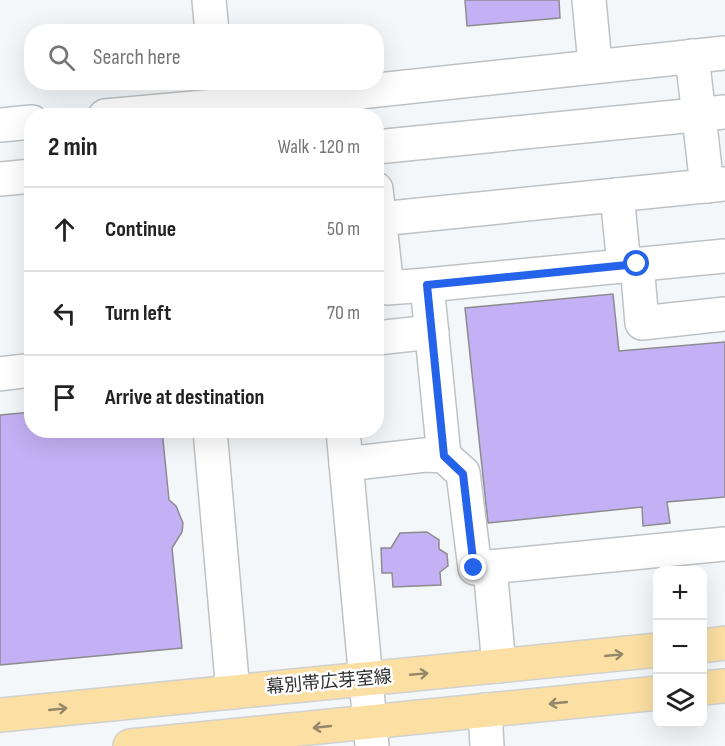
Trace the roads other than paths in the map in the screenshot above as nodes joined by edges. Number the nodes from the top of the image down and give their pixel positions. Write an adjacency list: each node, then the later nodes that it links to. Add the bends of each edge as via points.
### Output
1 (209, 0): 3 (street)
2 (589, 0): 6 (street)
3 (211, 24)
4 (725, 52): 5 (street)
5 (692, 56): 6 (street); 10 (street)
6 (595, 64): 8 (street)
7 (218, 93): 8 (street); 9 (street)
8 (314, 106)
9 (166, 108)
10 (712, 113): 13 (street); 16 (street)
11 (24, 124): 12 (street)
12 (0, 126)
13 (384, 146)
14 (24, 177): 15 (street)
15 (0, 179)
16 (716, 185): 17 (street)
17 (617, 195): 18 (street); 21 (street)
18 (384, 204)
19 (725, 255): 21 (street)
20 (384, 260): 22 (street, via 387,288)
21 (630, 265): 22 (street); 23 (street, via 642,322)
22 (427, 285): 24 (street)
23 (725, 314)
24 (432, 332): 25 (street); 30 (street)
25 (384, 337)
26 (24, 371): 27 (street)
27 (0, 374)
28 (211, 438): 41 (street)
29 (344, 438): 31 (street)
30 (444, 456): 31 (street); 33 (street, via 463,474 474,568)
31 (346, 464): 38 (street)
32 (725, 544): 33 (street)
33 (490, 567): 37 (street)
34 (725, 643): 35 (main road)
35 (707, 645)
36 (653, 650): 37 (main road, 幕別帯広芽室線, one-way to 36)
37 (499, 666): 38 (main road, 幕別帯広芽室線, one-way to 37)
38 (365, 679): 41 (main road, 幕別帯広芽室線); 45 (street)
39 (725, 686): 40 (main road)
40 (707, 688)
41 (233, 692): 44 (main road, 幕別帯広芽室線, one-way to 41)
42 (653, 693): 43 (main road, one-way to 43)
43 (485, 710): 45 (main road); 47 (street)
44 (0, 715)
45 (371, 734): 46 (main road, one-way to 46)
46 (130, 746)
47 (487, 746)

